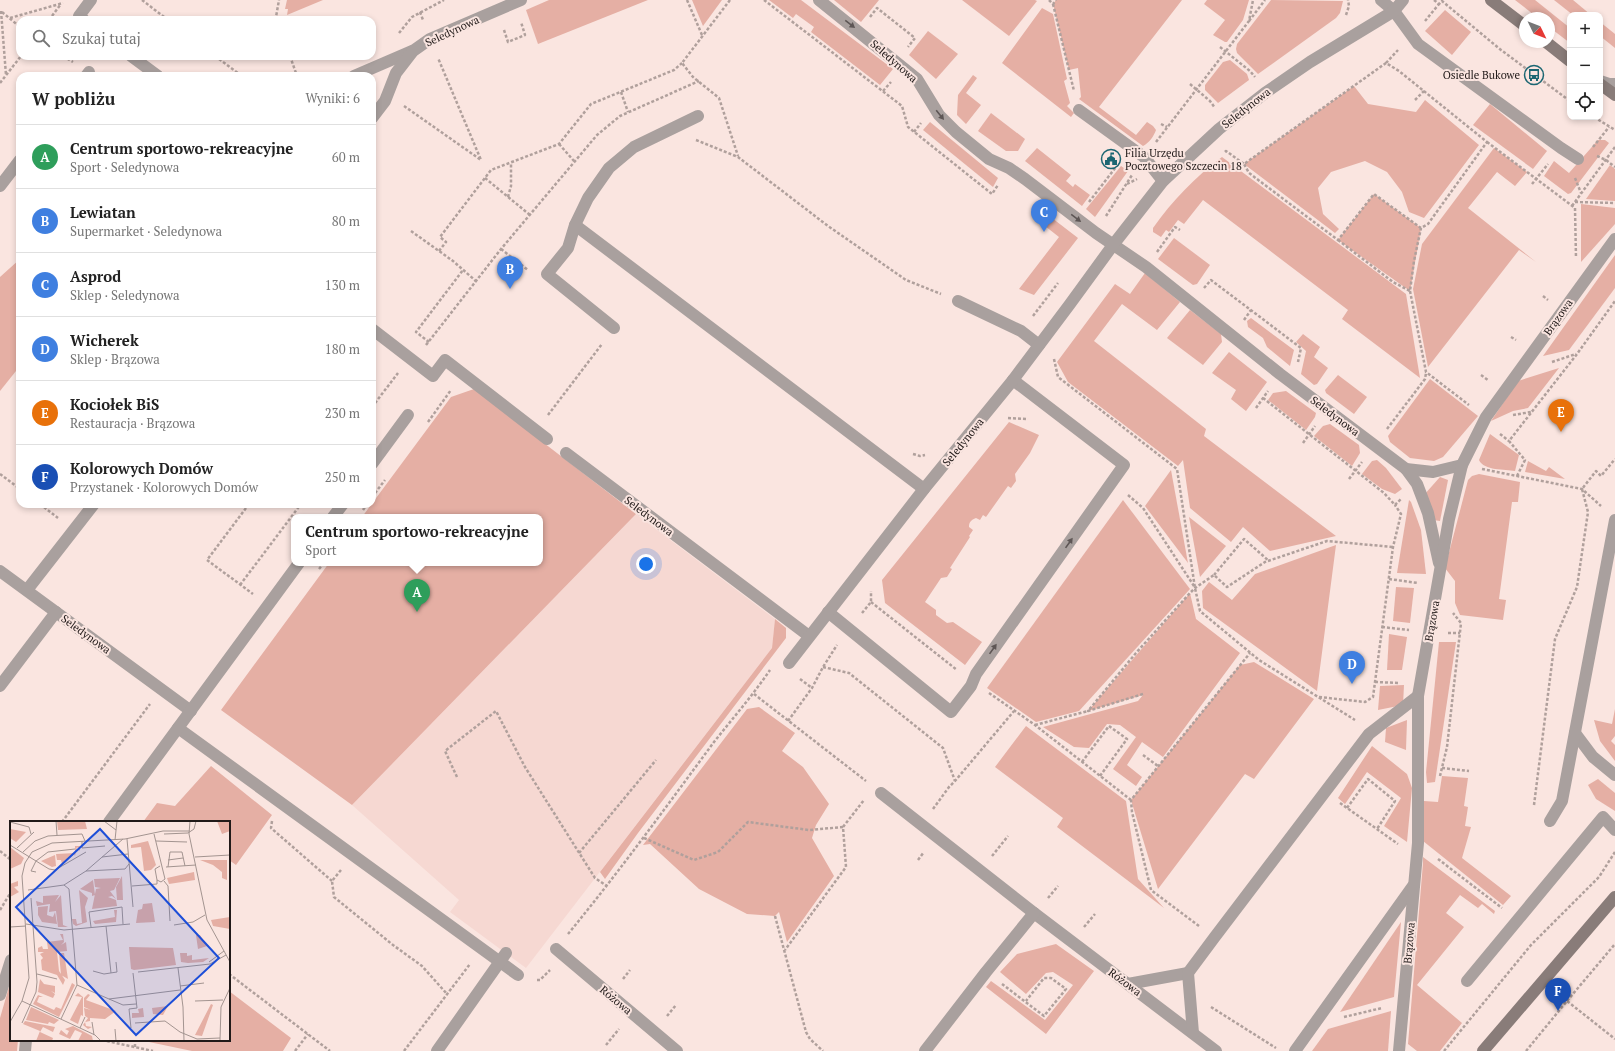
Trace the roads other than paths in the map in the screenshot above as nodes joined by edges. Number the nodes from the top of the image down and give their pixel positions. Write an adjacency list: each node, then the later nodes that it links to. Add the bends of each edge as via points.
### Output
1 (91, 0): 8 (street)
2 (819, 0): 29 (street, Seledynowa, one-way to 29, via 917,78 939,115 956,132 989,159 1025,178)
3 (1382, 0): 7 (street)
4 (1403, 0): 7 (street, Seledynowa)
5 (1491, 0): 9 (street)
6 (517, 2): 11 (street, Seledynowa, via 430,39)
7 (1394, 11): 23 (street, via 1418,44); 25 (street, Seledynowa, via 1310,62 1265,93 1219,129)
8 (83, 16)
9 (1519, 21)
10 (1554, 48): 12 (street)
11 (414, 51): 15 (street); 21 (street, Seledynowa, via 396,73 385,101)
12 (1567, 59)
13 (137, 60): 14 (street)
14 (153, 72)
15 (364, 72)
16 (1603, 82): 17 (street)
17 (1615, 84)
18 (1603, 86): 19 (street)
19 (1615, 95)
20 (1079, 110): 25 (street, via 1144,157)
21 (376, 113)
22 (698, 116): 27 (street, via 634,147 610,168 588,198)
23 (1578, 159)
24 (16, 165): 26 (street)
25 (1164, 182): 29 (street, Seledynowa)
26 (0, 186)
27 (575, 225): 31 (street, via 568,248 547,274); 41 (street)
28 (1615, 239): 39 (street, Brązowa, via 1486,417)
29 (1113, 244): 33 (street, Seledynowa); 40 (street, Seledynowa)
30 (958, 301): 33 (street, via 1022,331)
31 (614, 328)
32 (376, 332): 36 (street, via 433,376 445,360)
33 (1039, 345): 34 (street, Seledynowa)
34 (1013, 380): 41 (street, Seledynowa); 49 (street, one-way to 34, via 951,712 1124,465)
35 (408, 415): 38 (street)
36 (547, 439)
37 (566, 453): 50 (street, Seledynowa)
38 (376, 459)
39 (1462, 465): 40 (street, via 1434,472); 45 (street, Brązowa, via 1449,519)
40 (1406, 469): 45 (street, Seledynowa, via 1417,484 1428,513)
41 (924, 489): 49 (street, Seledynowa)
42 (91, 508): 47 (street)
43 (1615, 520): 56 (street)
44 (297, 566): 54 (street)
45 (1441, 569): 53 (street, Brązowa)
46 (0, 571): 47 (street)
47 (27, 590): 48 (street)
48 (56, 612): 52 (street, Seledynowa); 54 (street, Seledynowa)
49 (828, 612): 50 (street, Seledynowa)
50 (809, 636): 51 (street, Seledynowa)
51 (789, 663)
52 (0, 686)
53 (1418, 696): 62 (street, Brązowa, via 1418,843); 68 (street, via 1369,734)
54 (191, 711): 55 (street)
55 (178, 728): 59 (street); 66 (street, via 481,949)
56 (1575, 733): 57 (street, via 1593,757); 60 (street, via 1562,802)
57 (1615, 775)
58 (881, 793): 64 (street, Różowa)
59 (110, 821)
60 (1550, 821)
61 (1615, 830): 70 (street, via 1603,817)
62 (1414, 886): 80 (street); 81 (street, Brązowa)
63 (1615, 897): 82 (street)
64 (1034, 913): 71 (street, Różowa); 78 (street)
65 (556, 949): 77 (street, Różowa)
66 (503, 957): 69 (street); 76 (street)
67 (10, 963): 72 (street)
68 (1188, 973): 71 (street); 73 (street)
69 (518, 975)
70 (1467, 981)
71 (1128, 984): 73 (street, Różowa)
72 (0, 995)
73 (1192, 1033): 79 (street, Różowa)
74 (26, 1041): 75 (street)
75 (25, 1051)
76 (437, 1051)
77 (676, 1051)
78 (925, 1051)
79 (1216, 1051)
80 (1295, 1051)
81 (1399, 1051)
82 (1483, 1051)

